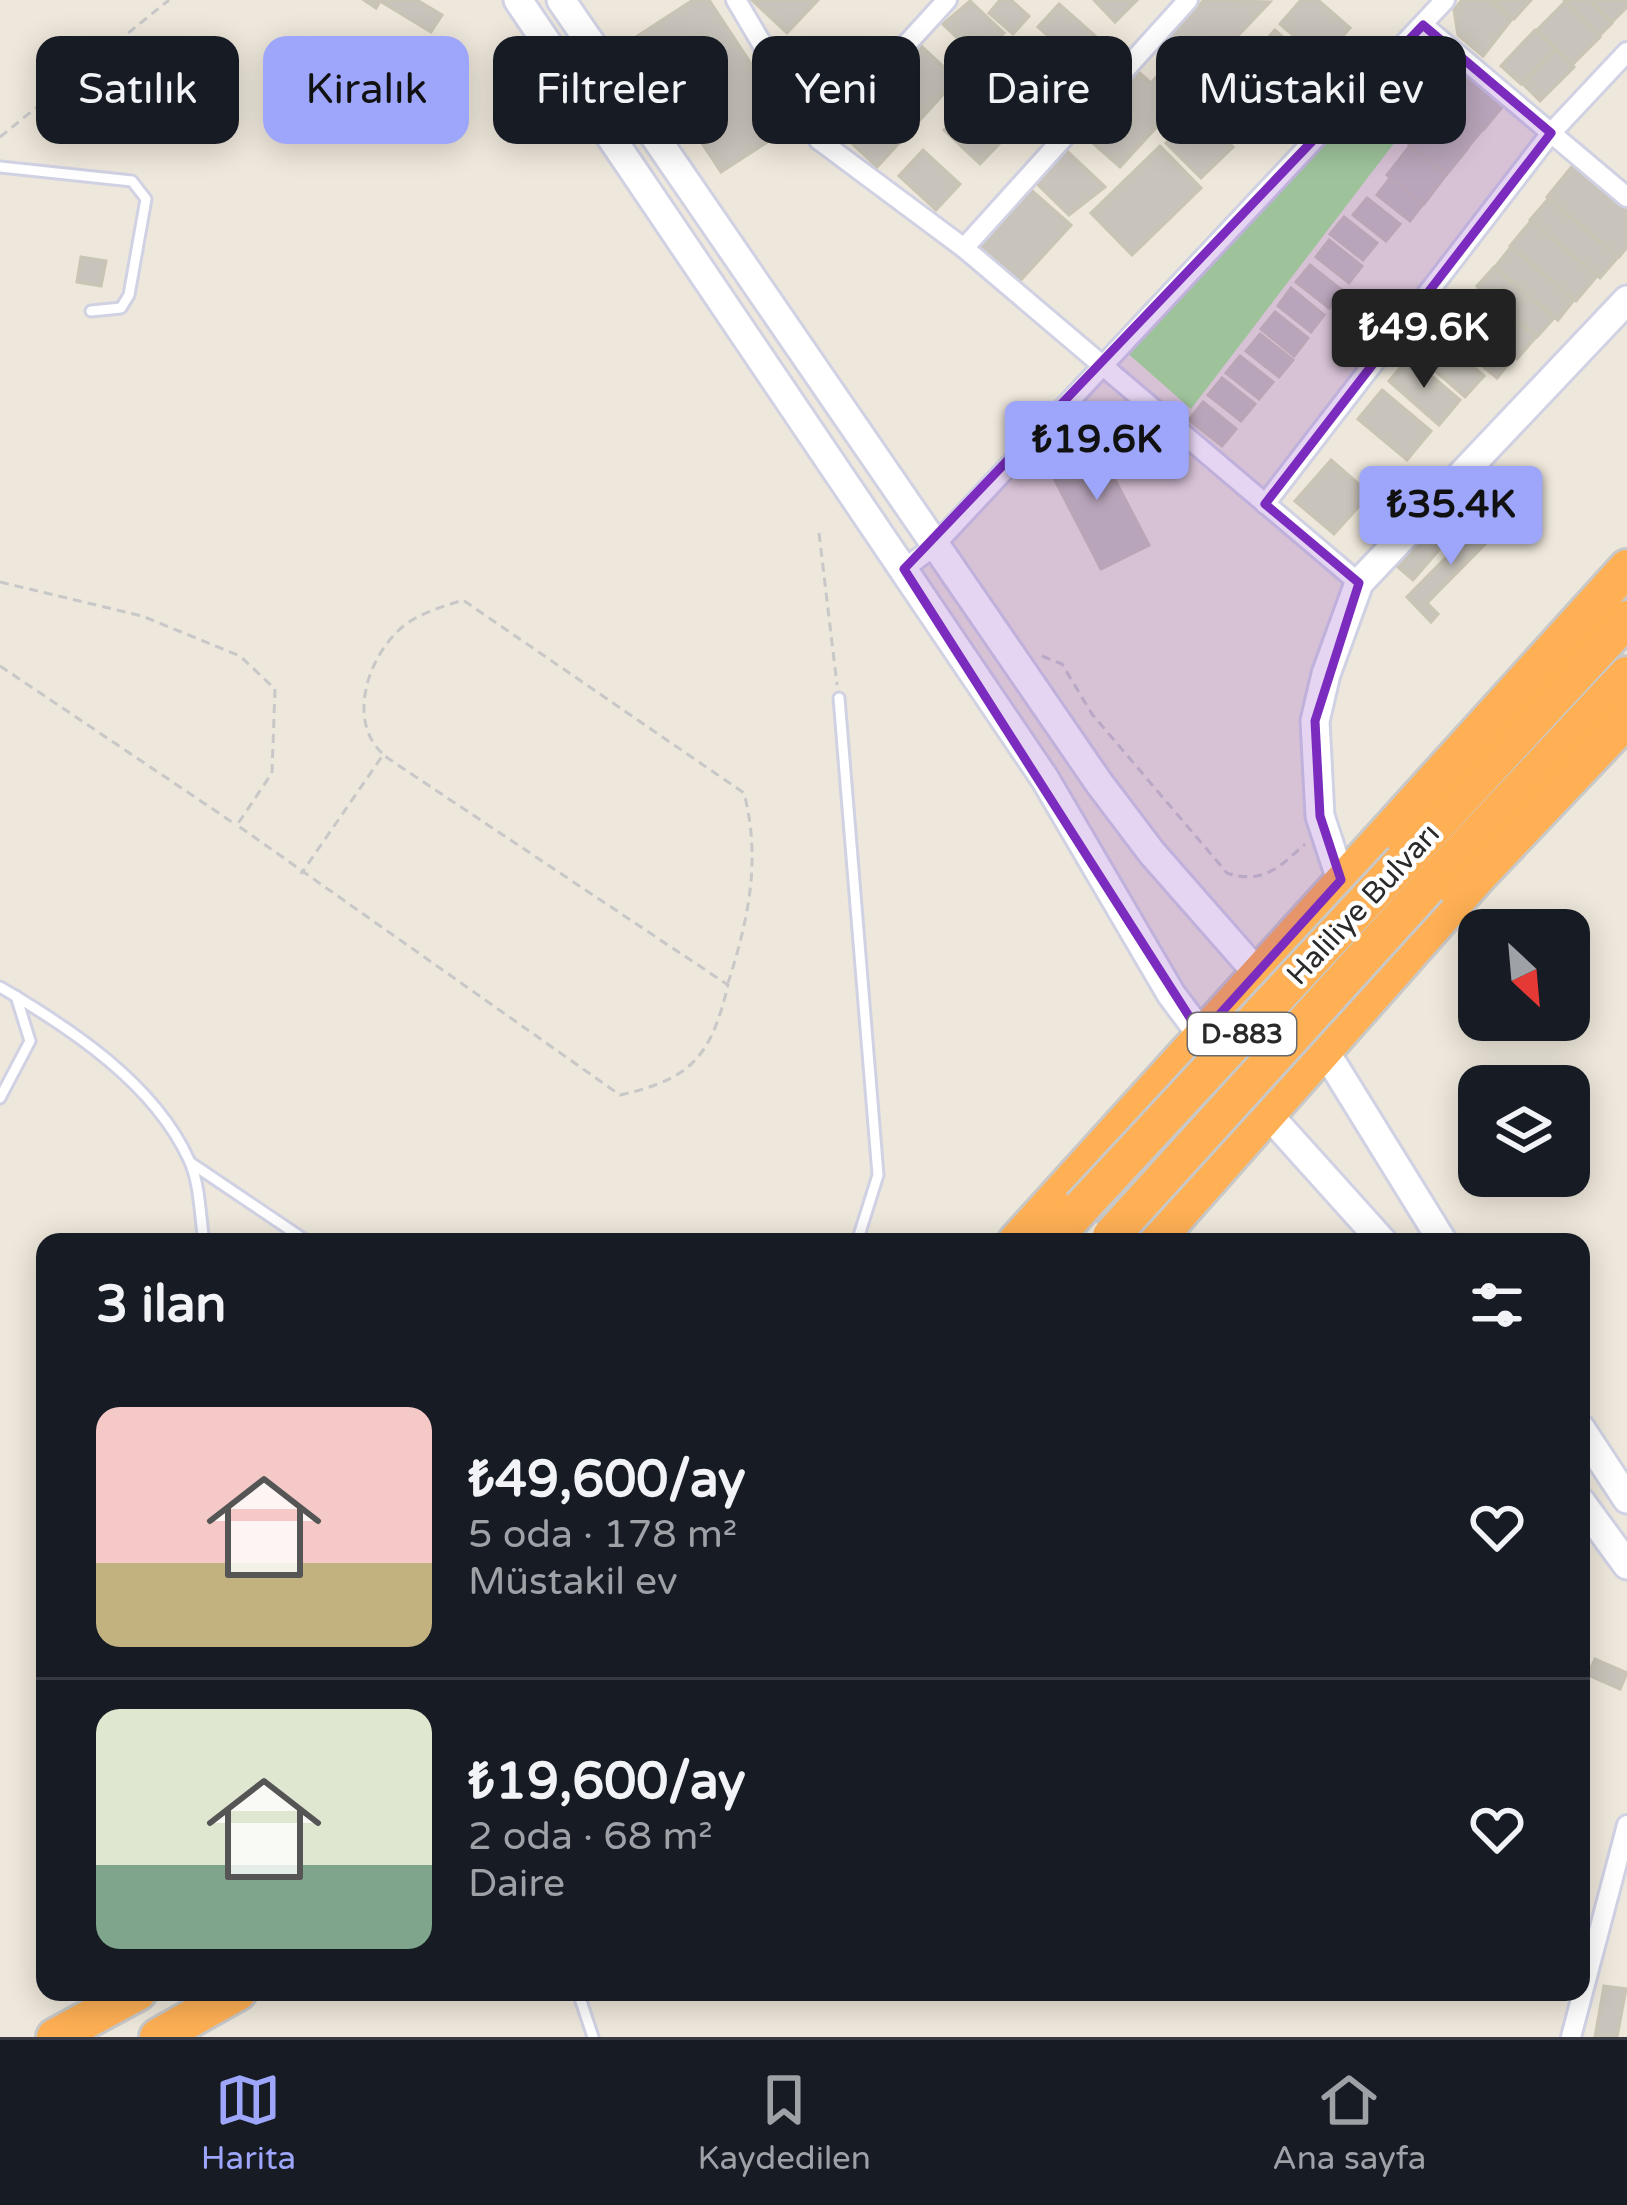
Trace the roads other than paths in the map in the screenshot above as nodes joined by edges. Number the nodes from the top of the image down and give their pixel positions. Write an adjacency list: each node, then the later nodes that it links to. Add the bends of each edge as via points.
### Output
1 (518, 0): 21 (main road)
2 (561, 0): 20 (main road)
3 (736, 0): 8 (street)
4 (947, 0): 9 (street)
5 (1188, 0): 15 (street)
6 (1445, 0): 7 (street)
7 (1423, 25): 11 (street); 18 (street)
8 (757, 36)
9 (914, 36)
10 (1627, 52): 11 (street)
11 (1551, 134): 14 (street); 19 (street)
12 (824, 144): 15 (street)
13 (0, 167): 17 (lane, via 132,181 146,199 129,295 121,308)
14 (1627, 197)
15 (964, 248): 18 (street)
16 (1627, 300): 23 (main road)
17 (91, 311)
18 (1100, 367): 19 (street); 20 (street)
19 (1265, 504): 23 (street)
20 (933, 547): 21 (street); 30 (main road, via 1152,853)
21 (904, 568): 33 (main road, via 1046,779)
22 (1627, 568): 29 (highway)
23 (1359, 584): 29 (main road, via 1315,722 1314,778)
24 (1627, 619): 28 (highway, Haliliye Bulvarı / D-883)
25 (1627, 675): 28 (highway, Haliliye Bulvarı / D-883)
26 (839, 698): 40 (lane, via 878,1175)
27 (1627, 719): 34 (highway)
28 (1415, 874): 42 (highway, Haliliye Bulvarı / D-883, bridge); 43 (highway, Haliliye Bulvarı / D-883, bridge)
29 (1341, 880): 30 (highway)
30 (1261, 973): 33 (highway); 34 (main road)
31 (0, 987): 32 (lane)
32 (16, 996): 35 (lane, via 30,1041); 37 (lane, via 57,1020 157,1106)
33 (1201, 1035): 36 (main road); 41 (highway)
34 (1323, 1048): 36 (highway); 46 (main road)
35 (0, 1098)
36 (1267, 1114): 44 (highway); 45 (main road)
37 (191, 1163): 38 (lane); 39 (lane)
38 (203, 1233)
39 (295, 1233)
40 (860, 1233)
41 (1024, 1233)
42 (1058, 1233)
43 (1113, 1233)
44 (1162, 1233)
45 (1374, 1233)
46 (1437, 1233)
47 (1590, 1443): 48 (main road)
48 (1627, 1499)
49 (1590, 1514): 50 (main road)
50 (1627, 1565)
51 (1627, 1825): 52 (street)
52 (1590, 1965)
53 (121, 2001): 57 (highway)
54 (222, 2001): 58 (highway)
55 (581, 2001): 59 (lane)
56 (1581, 2001): 60 (street)
57 (55, 2037)
58 (158, 2037)
59 (593, 2037)
60 (1571, 2037)

